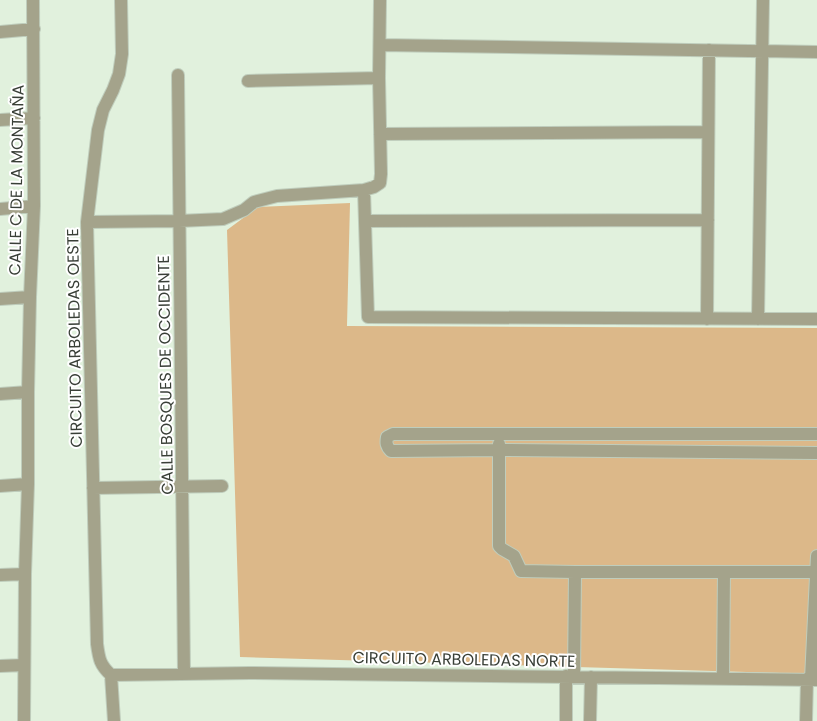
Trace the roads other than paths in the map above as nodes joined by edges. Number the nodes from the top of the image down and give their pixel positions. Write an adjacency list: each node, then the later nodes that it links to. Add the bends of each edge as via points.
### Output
1 (33, 0): 5 (street, CALLE C DE LA MONTAÑA)
2 (121, 0): 24 (street, CIRCUITO ARBOLEDAS OESTE, via 119,74 98,130)
3 (380, 0): 7 (street)
4 (763, 0): 9 (street)
5 (34, 29): 6 (street); 14 (street, CALLE C DE LA MONTAÑA)
6 (0, 32)
7 (380, 45): 8 (street); 12 (street)
8 (709, 50): 9 (street); 16 (street)
9 (762, 51): 10 (street); 28 (street)
10 (817, 52)
11 (178, 75): 22 (street, CALLE BOSQUES DE OCCIDENTE)
12 (379, 78): 13 (street); 17 (street)
13 (248, 82)
14 (34, 118): 15 (street); 19 (street, CALLE C DE LA MONTAÑA)
15 (0, 120)
16 (708, 132): 17 (street); 21 (street)
17 (380, 134): 18 (street, via 380,183)
18 (364, 190): 22 (street, via 277,196 254,202 223,219); 23 (street)
19 (34, 206): 20 (street); 25 (street, CALLE C DE LA MONTAÑA)
20 (0, 209)
21 (708, 220): 23 (street); 27 (street)
22 (179, 221): 24 (street); 38 (street, CALLE BOSQUES DE OCCIDENTE)
23 (365, 221): 27 (street, via 368,317)
24 (87, 222): 40 (street, CIRCUITO ARBOLEDAS OESTE)
25 (30, 297): 26 (street); 30 (street, CALLE C DE LA MONTAÑA)
26 (0, 300)
27 (707, 319): 28 (street)
28 (758, 319): 29 (street)
29 (817, 319)
30 (28, 392): 31 (street); 36 (street, CALLE C DE LA MONTAÑA)
31 (0, 394)
32 (499, 434): 33 (street); 34 (street); 34 (street, via 393,434 387,436 386,443 391,451)
33 (817, 434)
34 (499, 450): 35 (street); 42 (street, via 499,546 514,556 521,571)
35 (817, 453)
36 (28, 484): 37 (street); 45 (street, CALLE C DE LA MONTAÑA)
37 (0, 486)
38 (182, 486): 39 (street); 40 (street); 49 (street, CALLE BOSQUES DE OCCIDENTE)
39 (222, 486)
40 (93, 488): 50 (street, CIRCUITO ARBOLEDAS OESTE, via 97,644 103,668)
41 (817, 556): 44 (street)
42 (575, 572): 43 (street); 51 (street)
43 (724, 572): 44 (street); 53 (street)
44 (817, 572): 54 (street)
45 (25, 574): 46 (street); 47 (street, CALLE C DE LA MONTAÑA)
46 (0, 576)
47 (24, 665): 48 (street); 55 (street, CALLE C DE LA MONTAÑA)
48 (0, 666)
49 (184, 674): 50 (street, CIRCUITO ARBOLEDAS NORTE); 51 (street, CIRCUITO ARBOLEDAS NORTE)
50 (111, 675): 56 (street)
51 (570, 676): 52 (street, CIRCUITO ARBOLEDAS NORTE); 57 (street)
52 (591, 677): 53 (street, CIRCUITO ARBOLEDAS NORTE); 58 (street)
53 (723, 679): 54 (street, CIRCUITO ARBOLEDAS NORTE)
54 (812, 679): 59 (street)
55 (24, 721)
56 (114, 721)
57 (566, 721)
58 (590, 721)
59 (806, 721)

